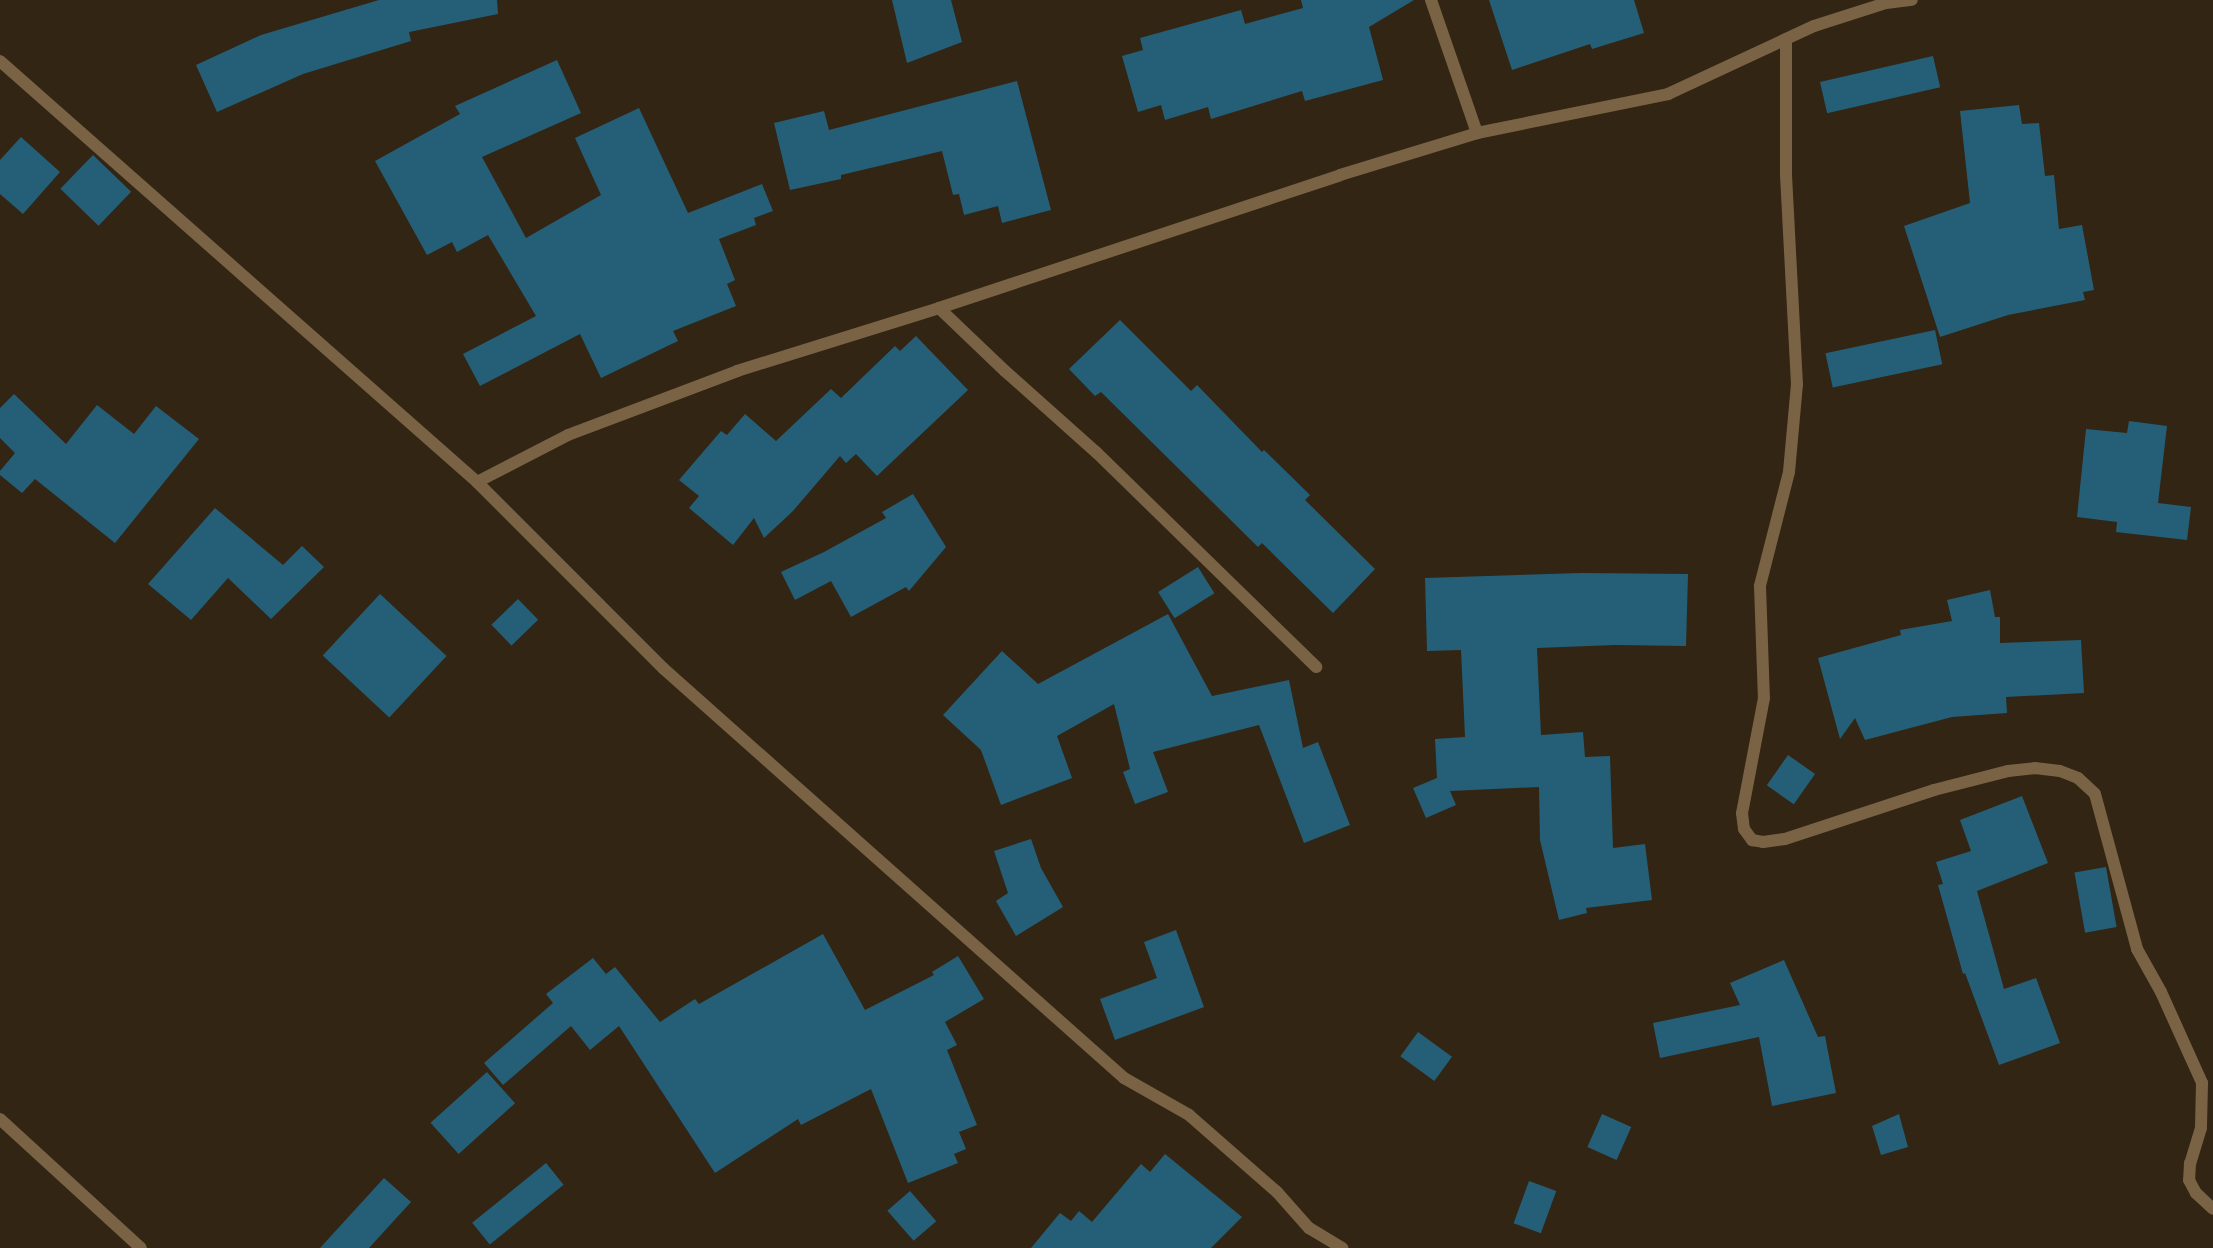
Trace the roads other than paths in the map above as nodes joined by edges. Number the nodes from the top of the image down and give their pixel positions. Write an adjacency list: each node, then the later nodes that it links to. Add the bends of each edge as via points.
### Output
1 (1431, 0): 5 (street)
2 (1912, 0): 3 (street, via 1886,3)
3 (1786, 39): 5 (street, via 1668,94); 10 (street, via 1786,175 1797,384 1789,472 1760,586 1764,698 1742,813 1744,829 1752,840 1785,838 2008,771 2035,768 2078,778 2095,794 2137,949 2162,992 2202,1083 2201,1128 2189,1180)
4 (0, 62): 7 (street)
5 (1477, 133): 6 (street, via 1329,178)
6 (939, 309): 7 (street, via 737,371 578,430); 8 (street, via 1096,452)
7 (477, 482): 12 (street, via 664,669 1115,1070 1189,1115 1277,1192 1309,1228)
8 (1316, 667)
9 (0, 1119): 11 (street)
10 (2213, 1209)
11 (141, 1248)
12 (1342, 1248)

